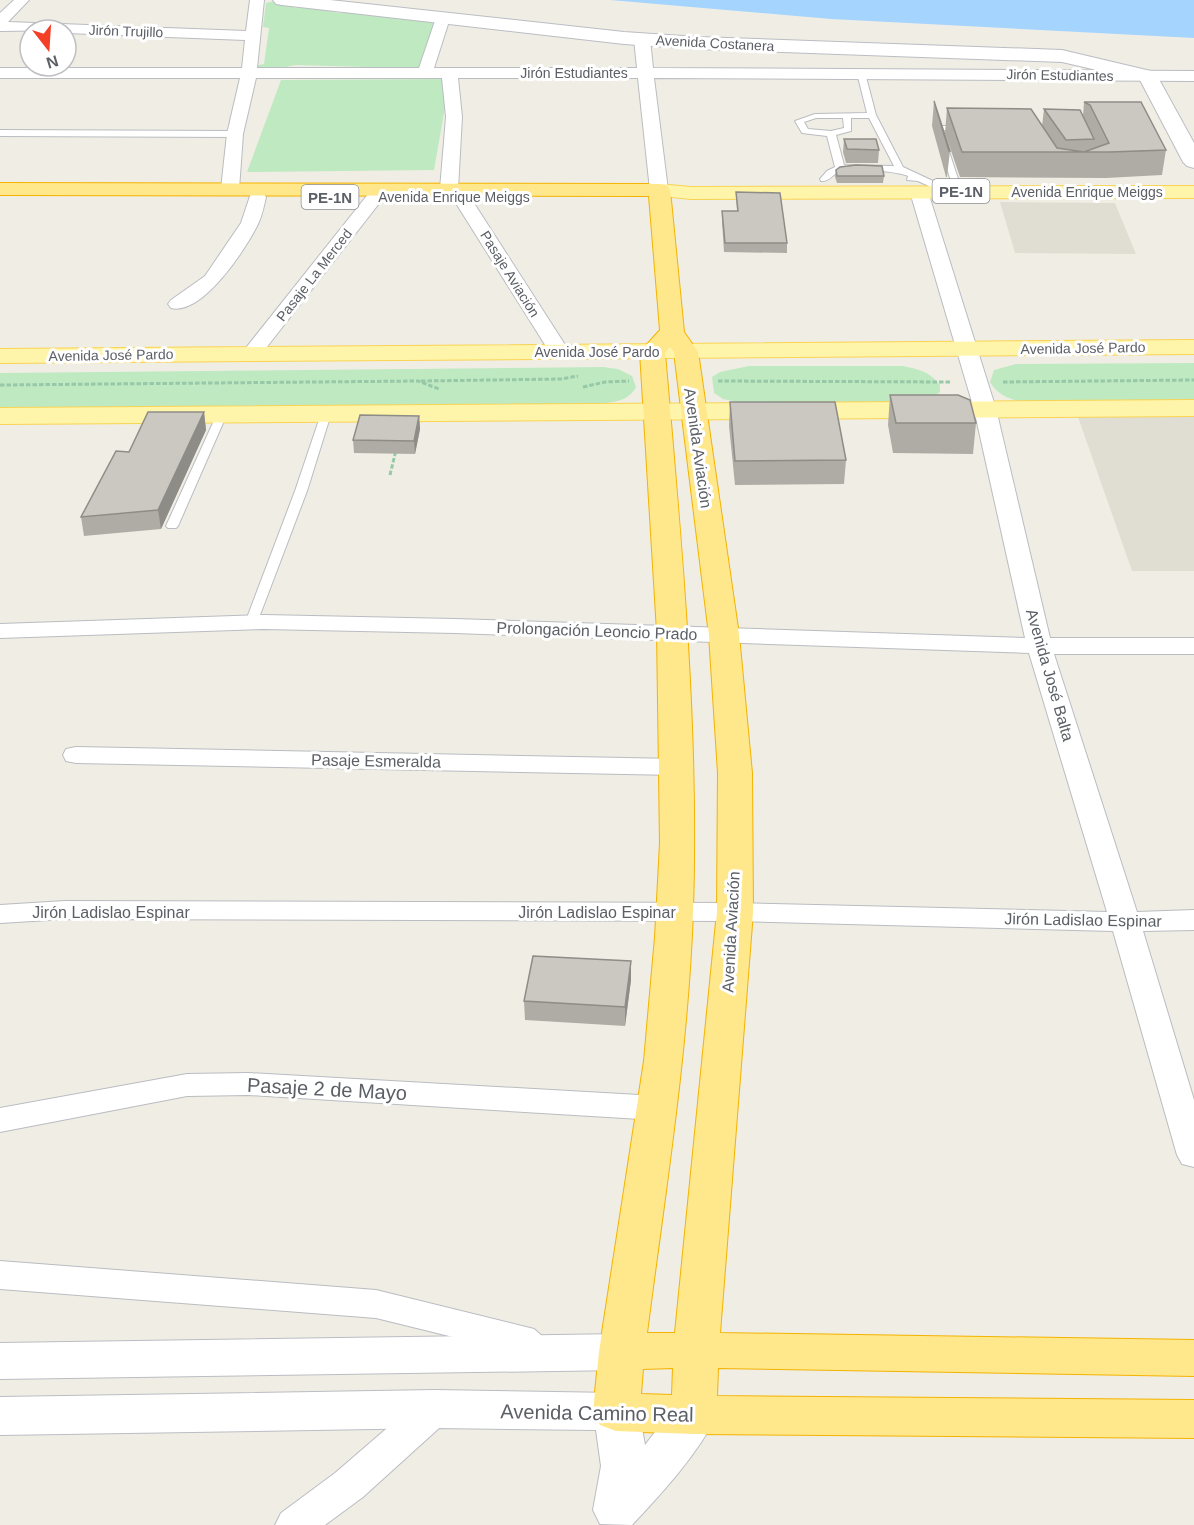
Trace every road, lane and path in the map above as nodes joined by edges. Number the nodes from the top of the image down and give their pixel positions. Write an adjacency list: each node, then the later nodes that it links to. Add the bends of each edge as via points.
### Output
1 (22, 0): 5 (street)
2 (257, 0): 7 (street)
3 (282, 0): 4 (main road, Avenida Costanera)
4 (443, 18): 8 (main road, Avenida Costanera); 13 (street)
5 (0, 21)
6 (0, 26): 7 (street, Jirón Trujillo)
7 (252, 36): 12 (street)
8 (642, 39): 9 (main road, Avenida Costanera); 14 (street, Avenida Aviación)
9 (841, 49): 15 (street); 16 (main road, Avenida Costanera, via 1062,57)
10 (449, 72): 13 (street, Jirón Estudiantes); 14 (street, Jirón Estudiantes); 35 (street)
11 (0, 73): 12 (street, Jirón Estudiantes)
12 (249, 73): 13 (street, Jirón Estudiantes); 22 (street)
13 (425, 73)
14 (645, 73): 15 (street, Jirón Estudiantes); 36 (street, Avenida Aviación)
15 (855, 73): 16 (street, Jirón Estudiantes); 18 (lane)
16 (1149, 76): 17 (street, Jirón Estudiantes); 24 (main road)
17 (1194, 76)
18 (872, 115): 19 (lane); 26 (lane)
19 (847, 116): 23 (lane, via 848,129); 23 (lane, via 815,116 799,122 805,131)
20 (972, 128): 32 (lane, via 937,128)
21 (0, 133): 22 (lane)
22 (235, 134): 31 (street)
23 (831, 134): 25 (lane)
24 (1194, 162)
25 (840, 168): 26 (lane); 27 (lane)
26 (900, 169): 29 (lane)
27 (824, 179): 28 (lane); 33 (lane)
28 (836, 179)
29 (914, 183): 32 (main road, Avenida Enrique Meiggs / PE-1N); 33 (main road, Avenida Enrique Meiggs / PE-1N); 43 (street, Avenida José Balta)
30 (0, 189): 31 (highway, Avenida Enrique Meiggs / PE-1N)
31 (230, 189): 35 (highway, Avenida Enrique Meiggs / PE-1N)
32 (952, 191): 34 (main road, Avenida Enrique Meiggs / PE-1N)
33 (805, 192): 36 (main road, Avenida Enrique Meiggs / PE-1N)
34 (1194, 192)
35 (455, 193): 36 (highway, Avenida Enrique Meiggs / PE-1N); 38 (highway, Avenida Enrique Meiggs / PE-1N); 44 (street, Pasaje Aviación)
36 (660, 194): 41 (highway, Avenida Aviación)
37 (257, 197): 38 (highway, Avenida Enrique Meiggs / PE-1N); 39 (highway, Avenida Enrique Meiggs / PE-1N); 40 (street, via 250,223 212,280)
38 (375, 197): 45 (street, Pasaje La Merced)
39 (0, 198)
40 (178, 304)
41 (670, 345): 43 (main road, Avenida José Pardo); 44 (main road, Avenida José Pardo); 49 (highway, Avenida Aviación); 50 (highway, Avenida Aviación)
42 (1194, 347): 43 (main road, Avenida José Pardo)
43 (967, 350): 48 (street, Avenida José Balta)
44 (559, 351): 45 (main road, Avenida José Pardo)
45 (252, 353): 46 (main road, Avenida José Pardo)
46 (0, 356)
47 (1194, 408): 48 (main road)
48 (985, 409): 50 (main road); 61 (street, Avenida José Balta)
49 (656, 411): 50 (main road); 51 (main road); 59 (highway, Avenida Aviación)
50 (693, 411): 60 (highway, Avenida Aviación)
51 (405, 413): 53 (main road); 55 (path)
52 (222, 414): 53 (main road); 54 (main road); 56 (lane)
53 (326, 414): 57 (lane)
54 (0, 416)
55 (390, 475)
56 (172, 526)
57 (251, 623): 58 (street, Prolongación Leoncio Prado); 59 (street, Prolongación Leoncio Prado)
58 (0, 631)
59 (674, 634): 60 (street, Prolongación Leoncio Prado); 64 (highway, Avenida Aviación)
60 (723, 635): 61 (street, Prolongación Leoncio Prado); 66 (highway, Avenida Aviación, via 735,773)
61 (1039, 646): 62 (street, Prolongación Leoncio Prado); 69 (street, Avenida José Balta)
62 (1194, 646)
63 (76, 755): 64 (street, Pasaje Esmeralda)
64 (677, 767): 65 (highway, Avenida Aviación)
65 (675, 912): 66 (street, Jirón Ladislao Espinar); 67 (street, Jirón Ladislao Espinar, via 65,910); 70 (highway, Avenida Aviación)
66 (735, 912): 69 (street, Jirón Ladislao Espinar); 74 (highway, Avenida Aviación)
67 (0, 914)
68 (1194, 920): 69 (street, Jirón Ladislao Espinar)
69 (1125, 922): 72 (street, Avenida José Balta)
70 (657, 1108): 71 (street, Pasaje 2 de Mayo, via 238,1084 187,1085); 75 (highway, Avenida Aviación)
71 (0, 1120)
72 (1194, 1155)
73 (0, 1275): 76 (street, via 376,1304 521,1339)
74 (696, 1350): 75 (highway); 77 (highway); 81 (highway, Avenida Aviación)
75 (621, 1352): 76 (main road); 80 (highway, Avenida Aviación)
76 (538, 1354): 78 (main road)
77 (1194, 1358)
78 (0, 1360)
79 (435, 1409): 80 (main road, Avenida Camino Real); 82 (main road, Avenida Camino Real); 85 (street, via 349,1485)
80 (616, 1412): 81 (highway, Avenida Camino Real); 84 (main road, Avenida Aviación, via 625,1466)
81 (694, 1415): 83 (highway, Avenida Camino Real); 84 (main road, Avenida Aviación)
82 (0, 1416)
83 (1194, 1419)
84 (612, 1517)
85 (295, 1525)

